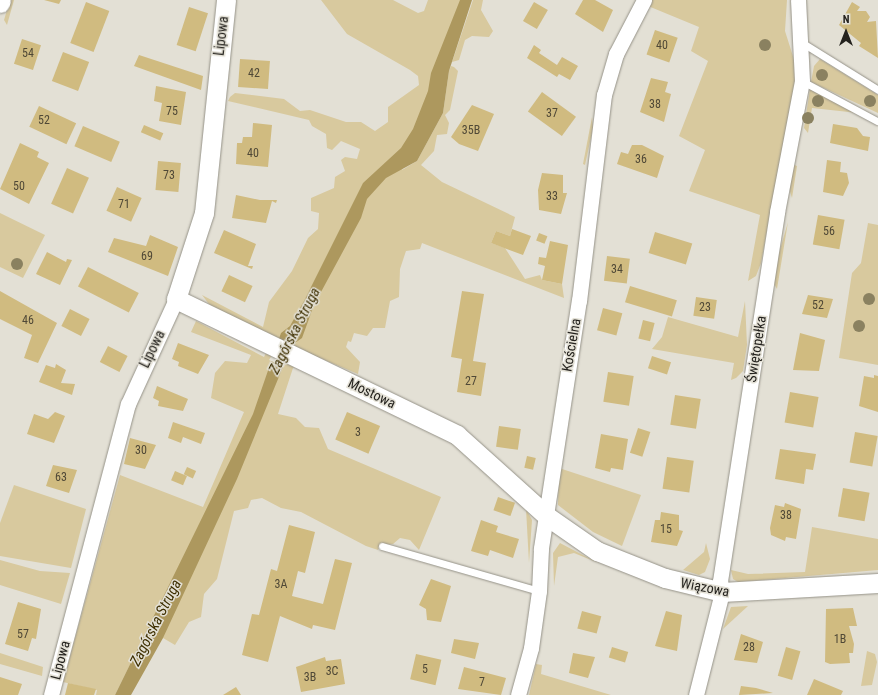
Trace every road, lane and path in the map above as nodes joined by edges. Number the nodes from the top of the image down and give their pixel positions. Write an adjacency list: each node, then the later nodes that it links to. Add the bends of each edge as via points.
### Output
1 (226, 0): 8 (street, Lipowa, via 204,212)
2 (644, 0): 9 (street, Kościelna, via 616,54 604,95)
3 (798, 0): 4 (street, Świętopełka)
4 (799, 41): 5 (street, Świętopełka); 6 (lane)
5 (802, 81): 7 (lane); 13 (street, Świętopełka, via 776,220 720,581)
6 (878, 90)
7 (877, 121)
8 (176, 299): 9 (street, Mostowa, via 457,435); 14 (street, Lipowa, via 128,404)
9 (548, 517): 12 (street, Kościelna, via 541,548); 13 (street, Wiązowa, via 597,551 665,578)
10 (382, 546): 12 (lane)
11 (878, 583): 13 (street, Wiązowa, via 780,591)
12 (539, 591): 15 (street, Kościelna, via 531,648)
13 (722, 592): 16 (street, Świętopełka)
14 (51, 695)
15 (518, 695)
16 (696, 695)

